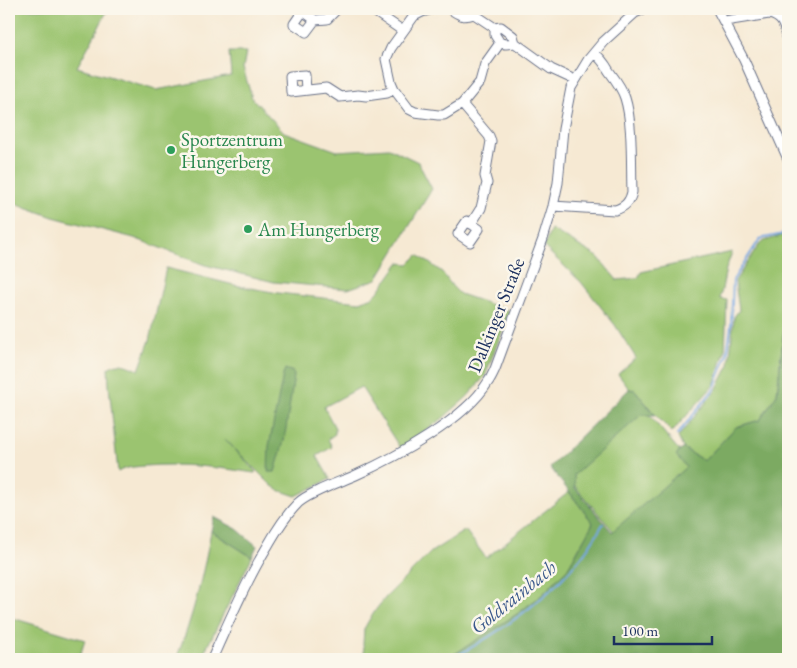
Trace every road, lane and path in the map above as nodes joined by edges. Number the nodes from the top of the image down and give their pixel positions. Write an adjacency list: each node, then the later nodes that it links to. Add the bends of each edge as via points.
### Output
1 (337, 9): 7 (street, via 327,19)
2 (371, 9): 10 (street)
3 (433, 9): 10 (street, via 414,16)
4 (450, 9): 9 (street, via 460,16 474,14)
5 (644, 9): 14 (street, Dalkinger Straße, via 635,13)
6 (717, 9): 8 (street)
7 (315, 20)
8 (725, 21): 11 (street, via 769,14 776,16 782,20); 19 (street)
9 (495, 28): 12 (street); 13 (street, via 501,27 513,36)
10 (403, 31): 16 (street, via 386,59)
11 (788, 40)
12 (500, 43): 13 (street); 18 (street, via 485,64 480,82)
13 (515, 43): 15 (street, via 551,69)
14 (594, 53): 15 (street, Dalkinger Straße); 21 (street, via 601,58 625,96 629,114 631,198 622,208 615,210)
15 (575, 80): 21 (street, Dalkinger Straße, via 571,88)
16 (394, 89): 17 (street, via 387,93 340,97 326,88); 18 (street, via 415,112 444,115)
17 (306, 90)
18 (462, 104): 22 (street, via 491,140 483,200)
19 (786, 146): 20 (street)
20 (788, 159)
21 (553, 206): 23 (street, Dalkinger Straße, via 544,238 488,382 466,408 415,445 300,502 287,516 259,560)
22 (471, 224)
23 (212, 659)

